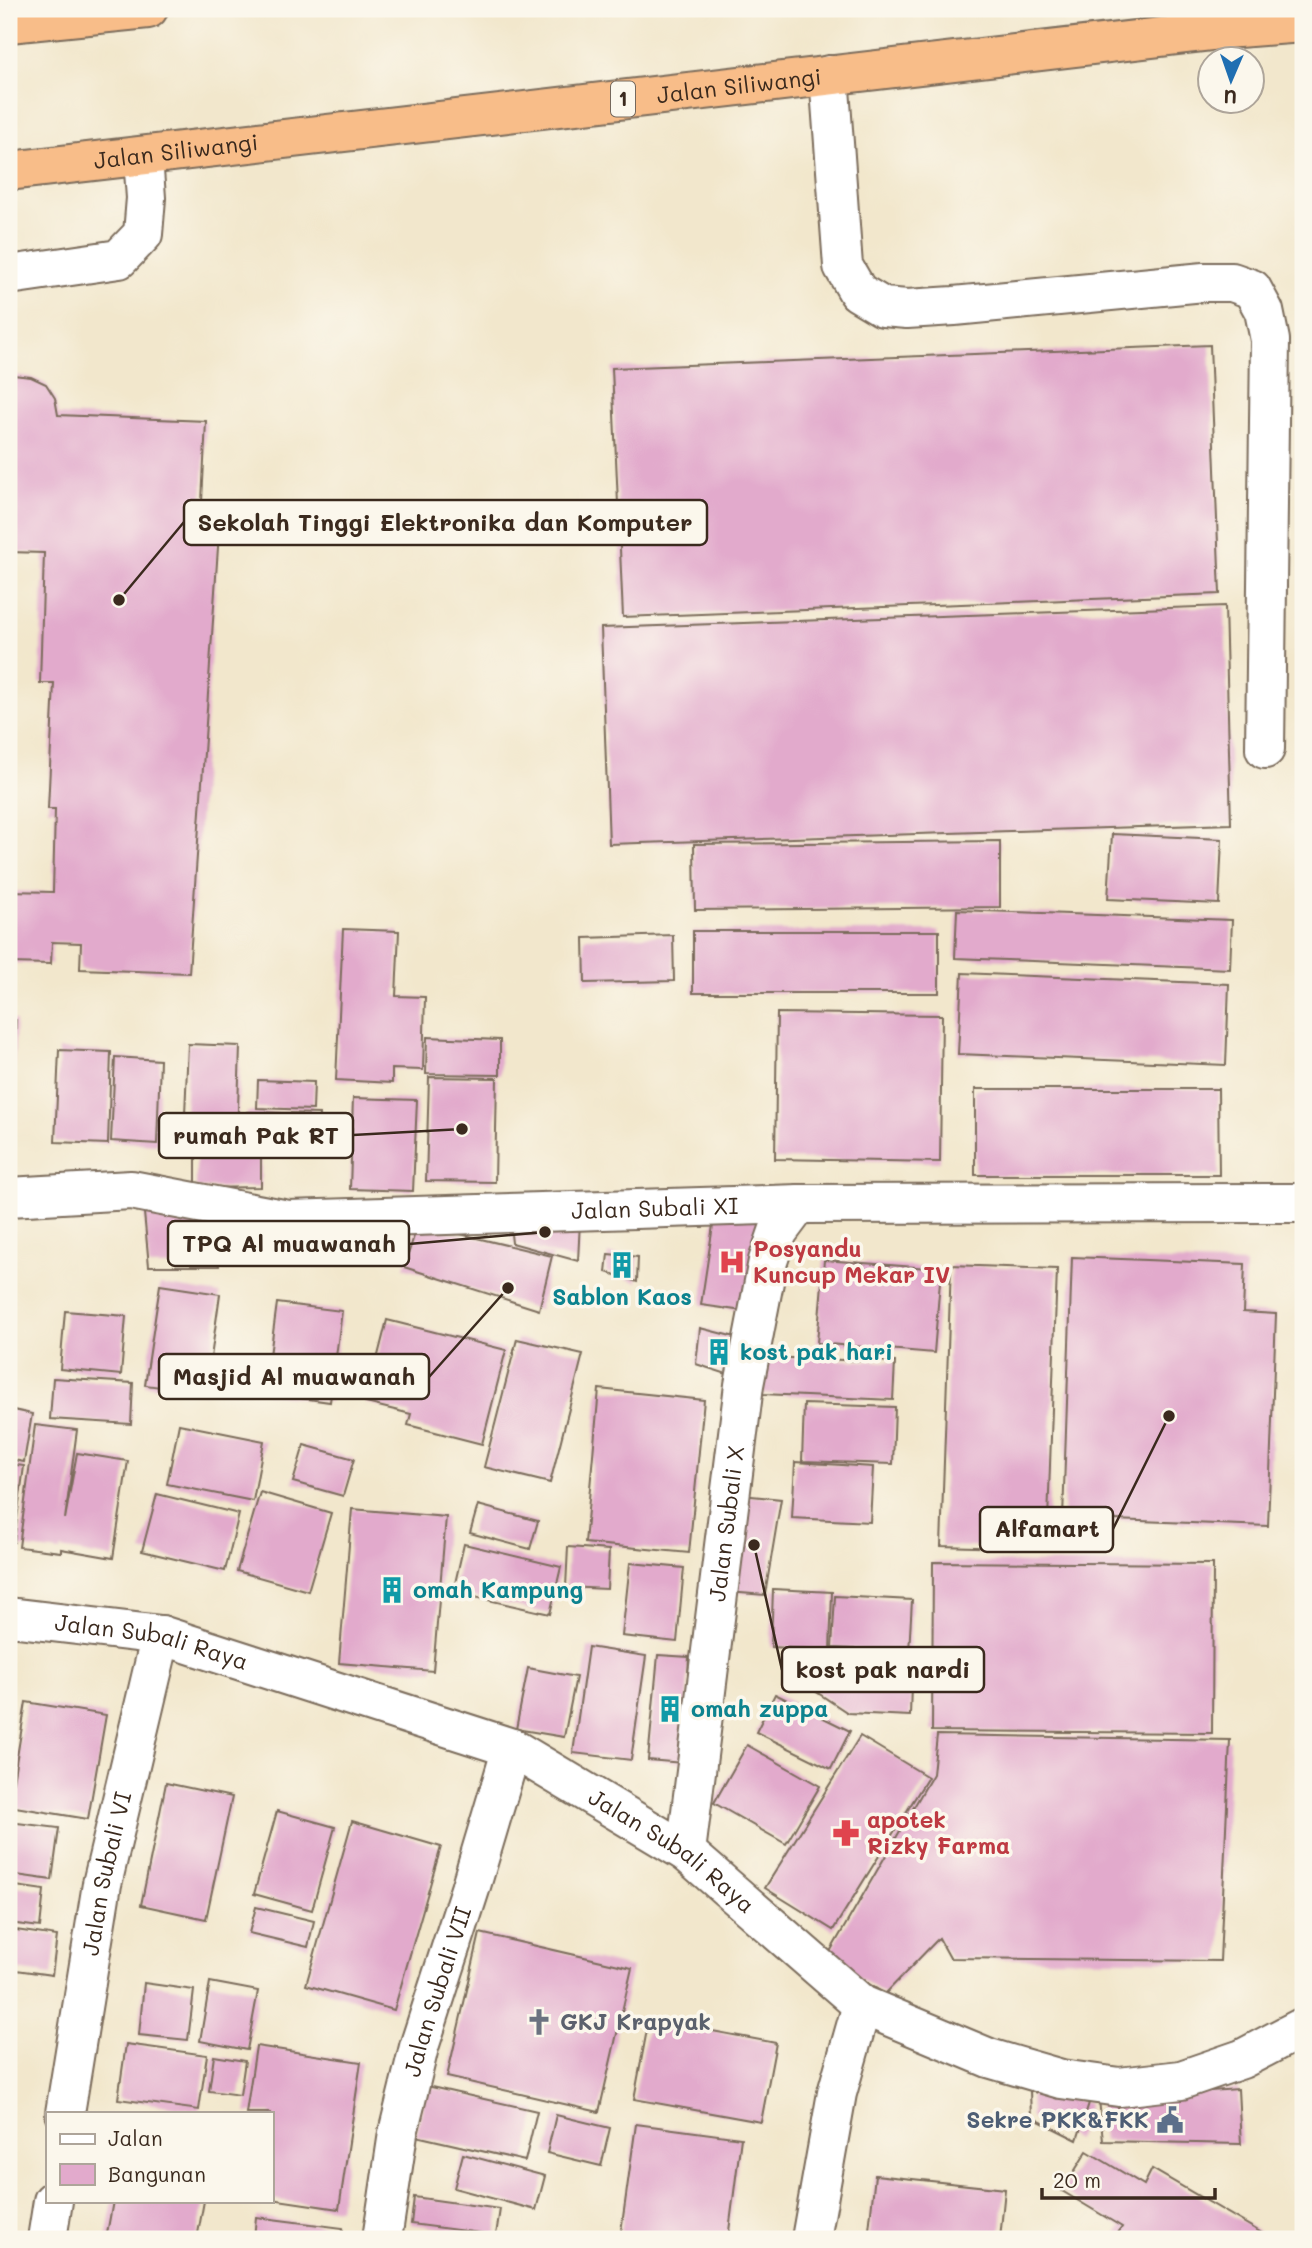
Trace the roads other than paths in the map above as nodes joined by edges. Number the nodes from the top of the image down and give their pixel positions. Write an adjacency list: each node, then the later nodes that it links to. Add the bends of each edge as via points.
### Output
1 (148, 9): 3 (highway)
2 (1237, 18): 4 (highway, Jalan Siliwangi / 1); 5 (highway, Jalan Siliwangi / 1)
3 (9, 23)
4 (1303, 23)
5 (829, 75): 6 (highway, Jalan Siliwangi / 1); 9 (street, via 843,266 858,292 883,307 954,306 1205,282 1232,282 1252,289 1264,311 1270,340)
6 (143, 157): 7 (highway, Jalan Siliwangi / 1); 8 (street, via 143,234 120,259)
7 (9, 171)
8 (9, 275)
9 (1265, 749)
10 (9, 1196): 12 (street, Jalan Subali XI, via 131,1191 288,1220)
11 (1303, 1203): 12 (street, Jalan Subali XI)
12 (799, 1204): 16 (street, Jalan Subali X, via 778,1232 768,1262 744,1385)
13 (9, 1617): 14 (street, Jalan Subali Raya)
14 (161, 1635): 15 (street, Jalan Subali Raya); 19 (street, Jalan Subali VI, via 102,1884)
15 (512, 1748): 16 (street, Jalan Subali Raya); 22 (street, Jalan Subali VII, via 419,2047 398,2133)
16 (685, 1852): 17 (street, Jalan Subali Raya)
17 (862, 2006): 18 (street, Jalan Subali Raya, via 989,2058 1062,2079 1118,2087 1181,2080 1242,2059); 23 (street, via 837,2092)
18 (1303, 2027)
19 (65, 2112)
20 (53, 2202): 21 (street)
21 (47, 2239)
22 (382, 2239)
23 (811, 2239)

